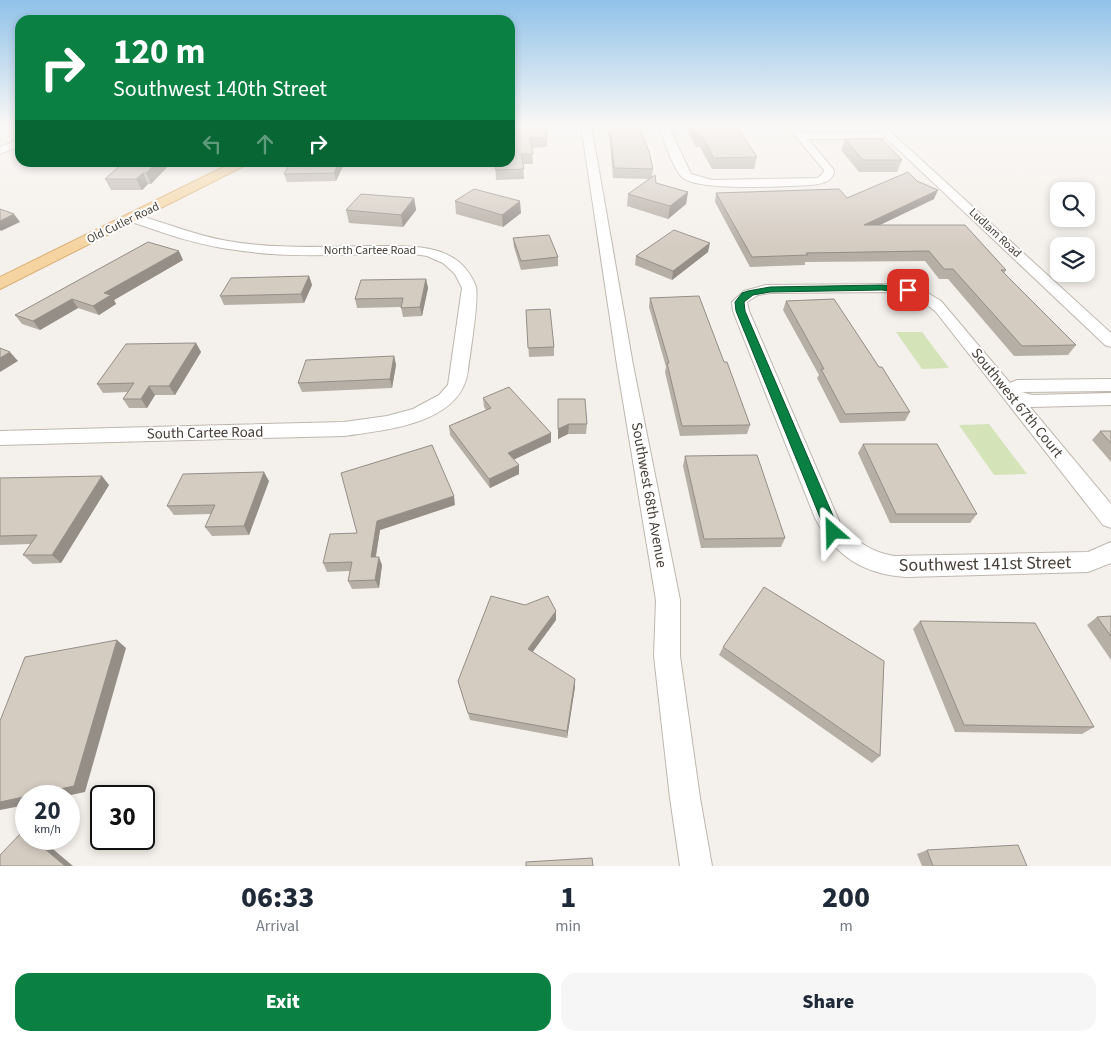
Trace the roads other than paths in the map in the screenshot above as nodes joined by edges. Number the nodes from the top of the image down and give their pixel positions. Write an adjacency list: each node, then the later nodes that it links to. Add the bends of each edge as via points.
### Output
1 (593, 165): 18 (street, Southwest 68th Avenue, via 668,600 667,656)
2 (681, 165): 6 (street)
3 (825, 165): 6 (street, via 829,174 825,179 811,182)
4 (921, 165): 9 (street, Ludlam Road)
5 (236, 167): 7 (main road, Old Cutler Road)
6 (695, 180)
7 (132, 218): 8 (main road, Old Cutler Road); 13 (street, North Cartee Road, via 198,239 238,247 414,250 435,254 451,262 465,277 469,288 457,383 449,397 439,404)
8 (0, 284)
9 (1111, 342)
10 (1111, 385): 11 (street, via 1017,386)
11 (1009, 394): 12 (street, via 1031,401); 15 (street, Southwest 67th Court); 17 (street, Southwest 67th Court, via 941,309 917,292 890,288 770,289 745,295 739,302 740,309 826,518 833,532)
12 (1111, 399)
13 (409, 416): 14 (street, South Cartee Road, via 327,430)
14 (0, 438)
15 (1111, 519)
16 (1111, 552): 17 (street, Southwest 141st Street, via 1088,562 906,567)
17 (860, 555)
18 (696, 866)

